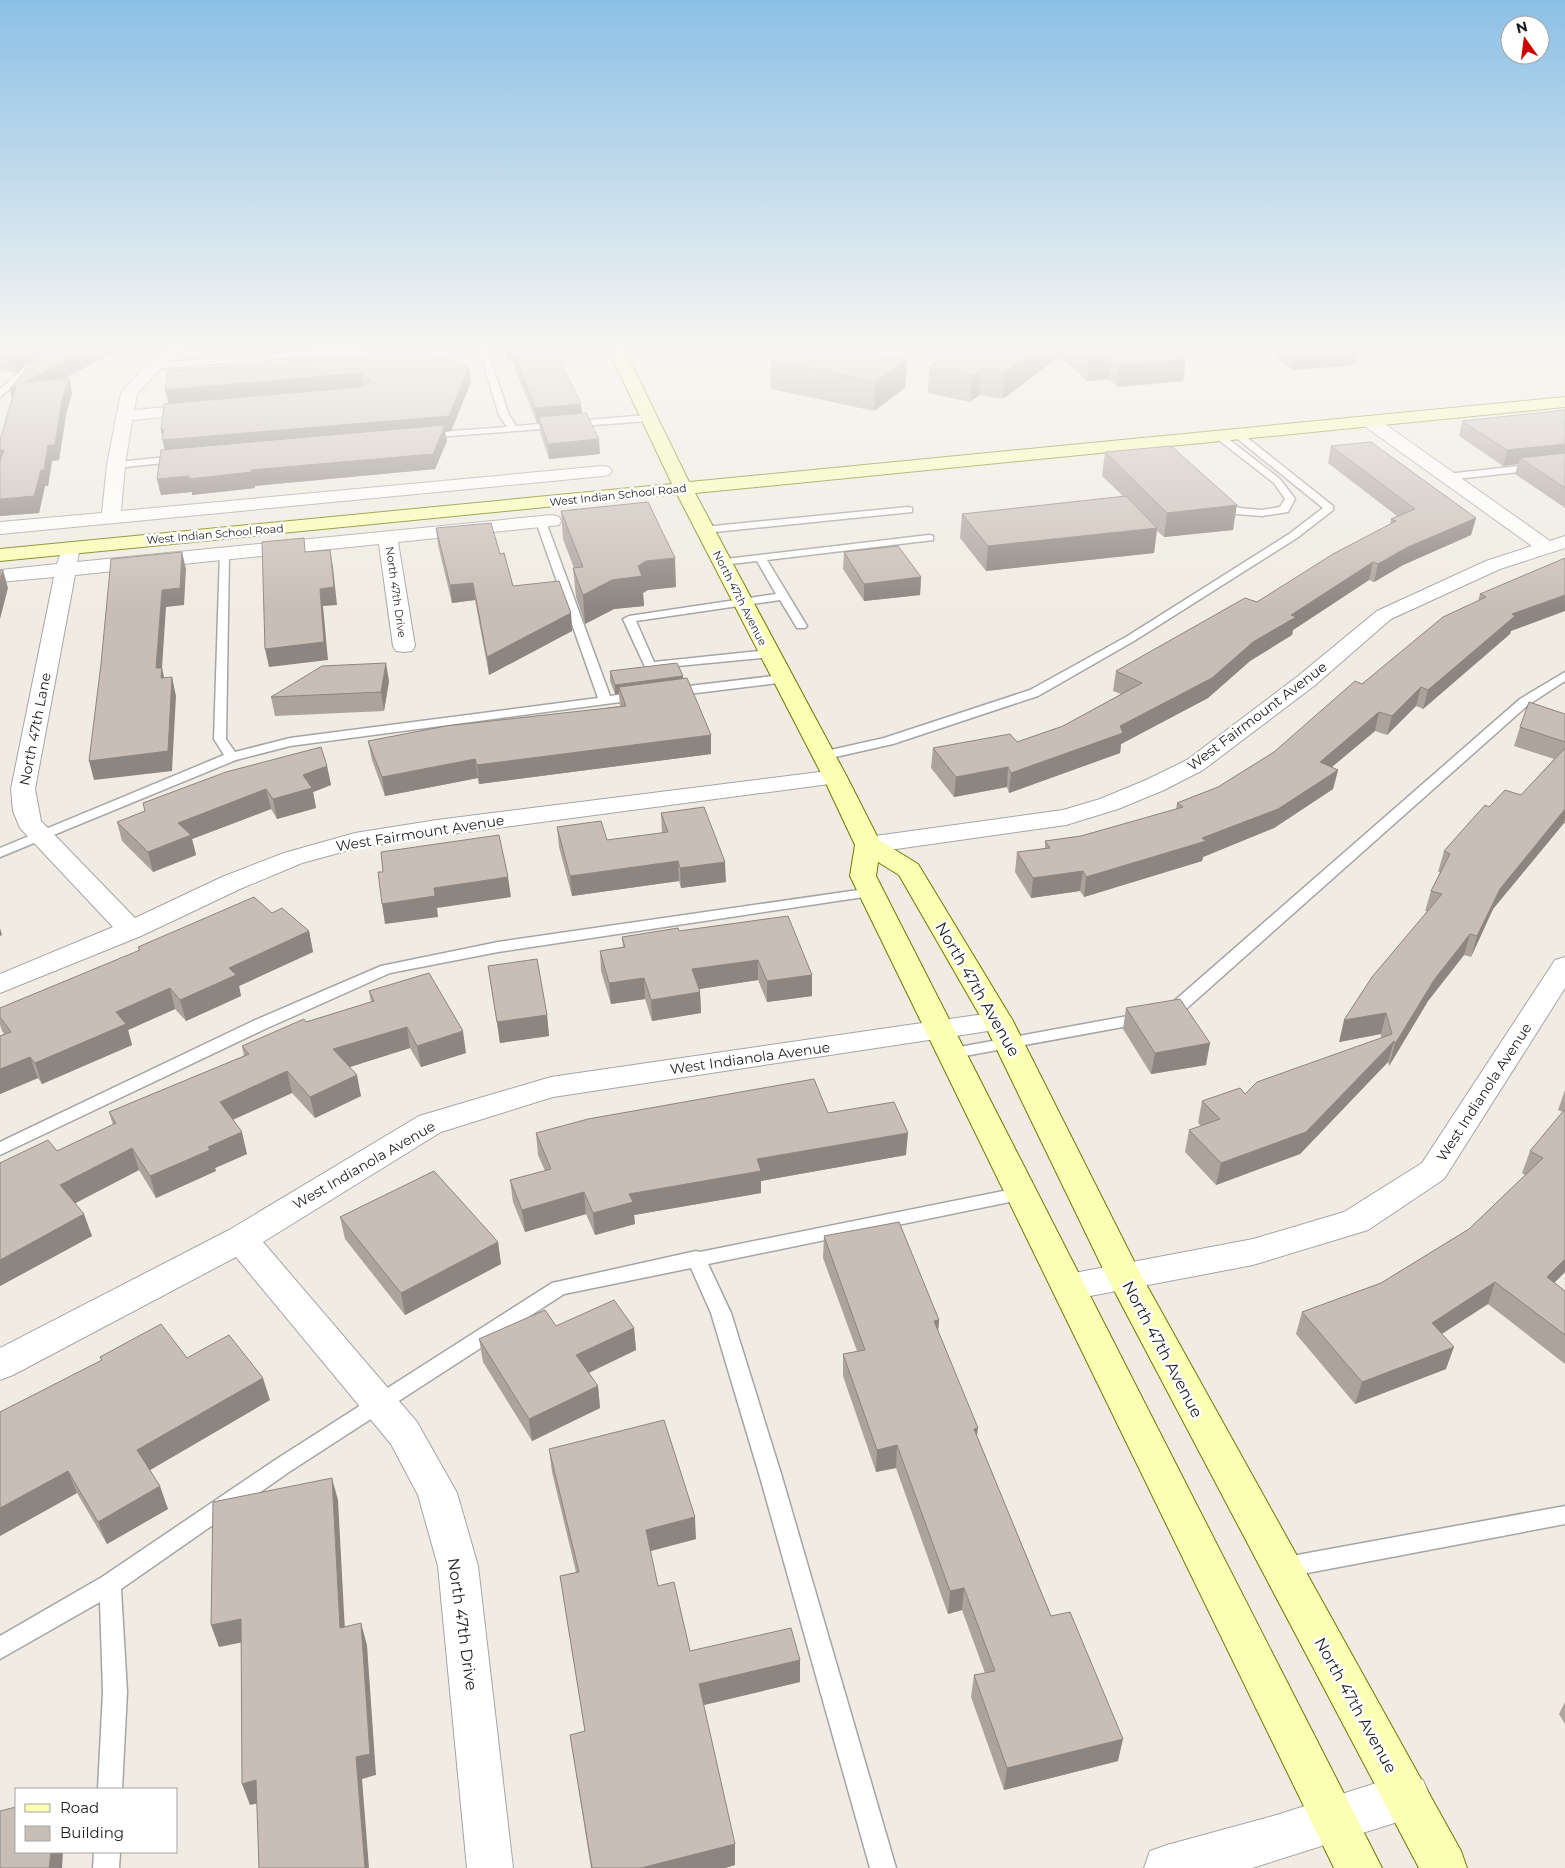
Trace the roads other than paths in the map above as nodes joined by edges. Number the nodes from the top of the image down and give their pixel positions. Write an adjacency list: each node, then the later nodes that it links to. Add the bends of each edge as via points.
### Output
1 (121, 436): 12 (street)
2 (423, 436): 8 (lane)
3 (657, 436): 16 (street, North 47th Avenue)
4 (1216, 436): 9 (street, West Indian School Road)
5 (1218, 436): 17 (lane, via 1277,481 1290,499 1284,510 1236,512)
6 (1240, 436): 41 (lane, via 1329,508 1293,536 1138,634 1034,693 888,741)
7 (1389, 436): 15 (street)
8 (414, 437)
9 (1159, 442): 10 (lane); 16 (street, West Indian School Road)
10 (1173, 455)
11 (186, 458): 12 (lane)
12 (116, 464): 19 (street)
13 (1565, 464): 15 (lane)
14 (603, 471): 19 (street, West Indian School Road)
15 (1446, 477): 25 (street)
16 (684, 489): 22 (street, North 47th Avenue); 29 (street, West Indian School Road)
17 (1215, 492)
18 (908, 510): 22 (lane)
19 (110, 518): 21 (street, West Indian School Road)
20 (546, 521): 23 (street, West Indian School Road); 39 (lane)
21 (0, 528)
22 (704, 530): 30 (street, North 47th Avenue)
23 (388, 537): 26 (street, West Indian School Road); 35 (street, North 47th Drive)
24 (929, 538): 28 (lane)
25 (1556, 545): 43 (street, West Fairmount Avenue, via 1493,565 1384,616 1306,681 1195,765 1155,785 1066,817 950,836)
26 (224, 554): 29 (street, West Indian School Road); 40 (lane, via 220,739)
27 (0, 555): 29 (street, West Indian School Road)
28 (760, 558): 30 (lane); 32 (lane)
29 (67, 559): 31 (street, West Indian School Road); 42 (street, North 47th Lane, via 23,789 29,823)
30 (721, 562): 33 (street, North 47th Avenue)
31 (0, 576)
32 (783, 596): 33 (lane); 34 (lane)
33 (742, 603): 36 (street, North 47th Avenue); 36 (lane, via 629,620 650,666)
34 (801, 626)
35 (404, 646)
36 (769, 654): 38 (street, North 47th Avenue)
37 (1565, 676): 49 (lane, via 1524,702 1171,1013)
38 (782, 679): 39 (lane); 41 (street, North 47th Avenue)
39 (605, 700): 40 (lane, via 290,742)
40 (231, 757): 42 (lane)
41 (828, 767): 43 (street, North 47th Avenue); 46 (street, West Fairmount Avenue, via 355,841 292,858)
42 (42, 837): 44 (lane); 46 (street, North 47th Lane)
43 (868, 845): 45 (street, via 863,876); 49 (street, North 47th Avenue, via 909,870)
44 (0, 853)
45 (872, 892): 50 (street); 51 (lane, via 498,947 386,969 259,1025)
46 (132, 930): 48 (street, West Fairmount Avenue)
47 (1565, 966): 55 (street, West Indianola Avenue, via 1433,1171 1356,1221 1253,1252)
48 (0, 984)
49 (1004, 1032): 50 (street, West Indianola Avenue); 55 (street, North 47th Avenue)
50 (948, 1042): 52 (street); 53 (street, West Indianola Avenue, via 551,1087 430,1124)
51 (0, 1149)
52 (1023, 1193): 54 (lane); 56 (street)
53 (241, 1239): 57 (street, West Indianola Avenue); 58 (street, North 47th Drive)
54 (696, 1258): 58 (lane, via 559,1288); 69 (lane, via 721,1313)
55 (1124, 1276): 56 (street, West Indianola Avenue); 60 (street, North 47th Avenue)
56 (1069, 1287): 65 (street)
57 (0, 1364)
58 (382, 1404): 61 (lane, via 282,1466); 68 (street, North 47th Drive, via 404,1433 437,1493 458,1566)
59 (1565, 1515): 60 (lane)
60 (1280, 1568): 64 (street, North 47th Avenue)
61 (110, 1584): 62 (lane); 63 (lane, via 115,1692)
62 (0, 1648)
63 (110, 1788)
64 (1407, 1796): 65 (street); 72 (street, North 47th Avenue)
65 (1333, 1818): 70 (street); 71 (street)
66 (107, 1853): 67 (lane)
67 (106, 1868)
68 (490, 1868)
69 (883, 1868)
70 (1167, 1868)
71 (1359, 1868)
72 (1444, 1868)

